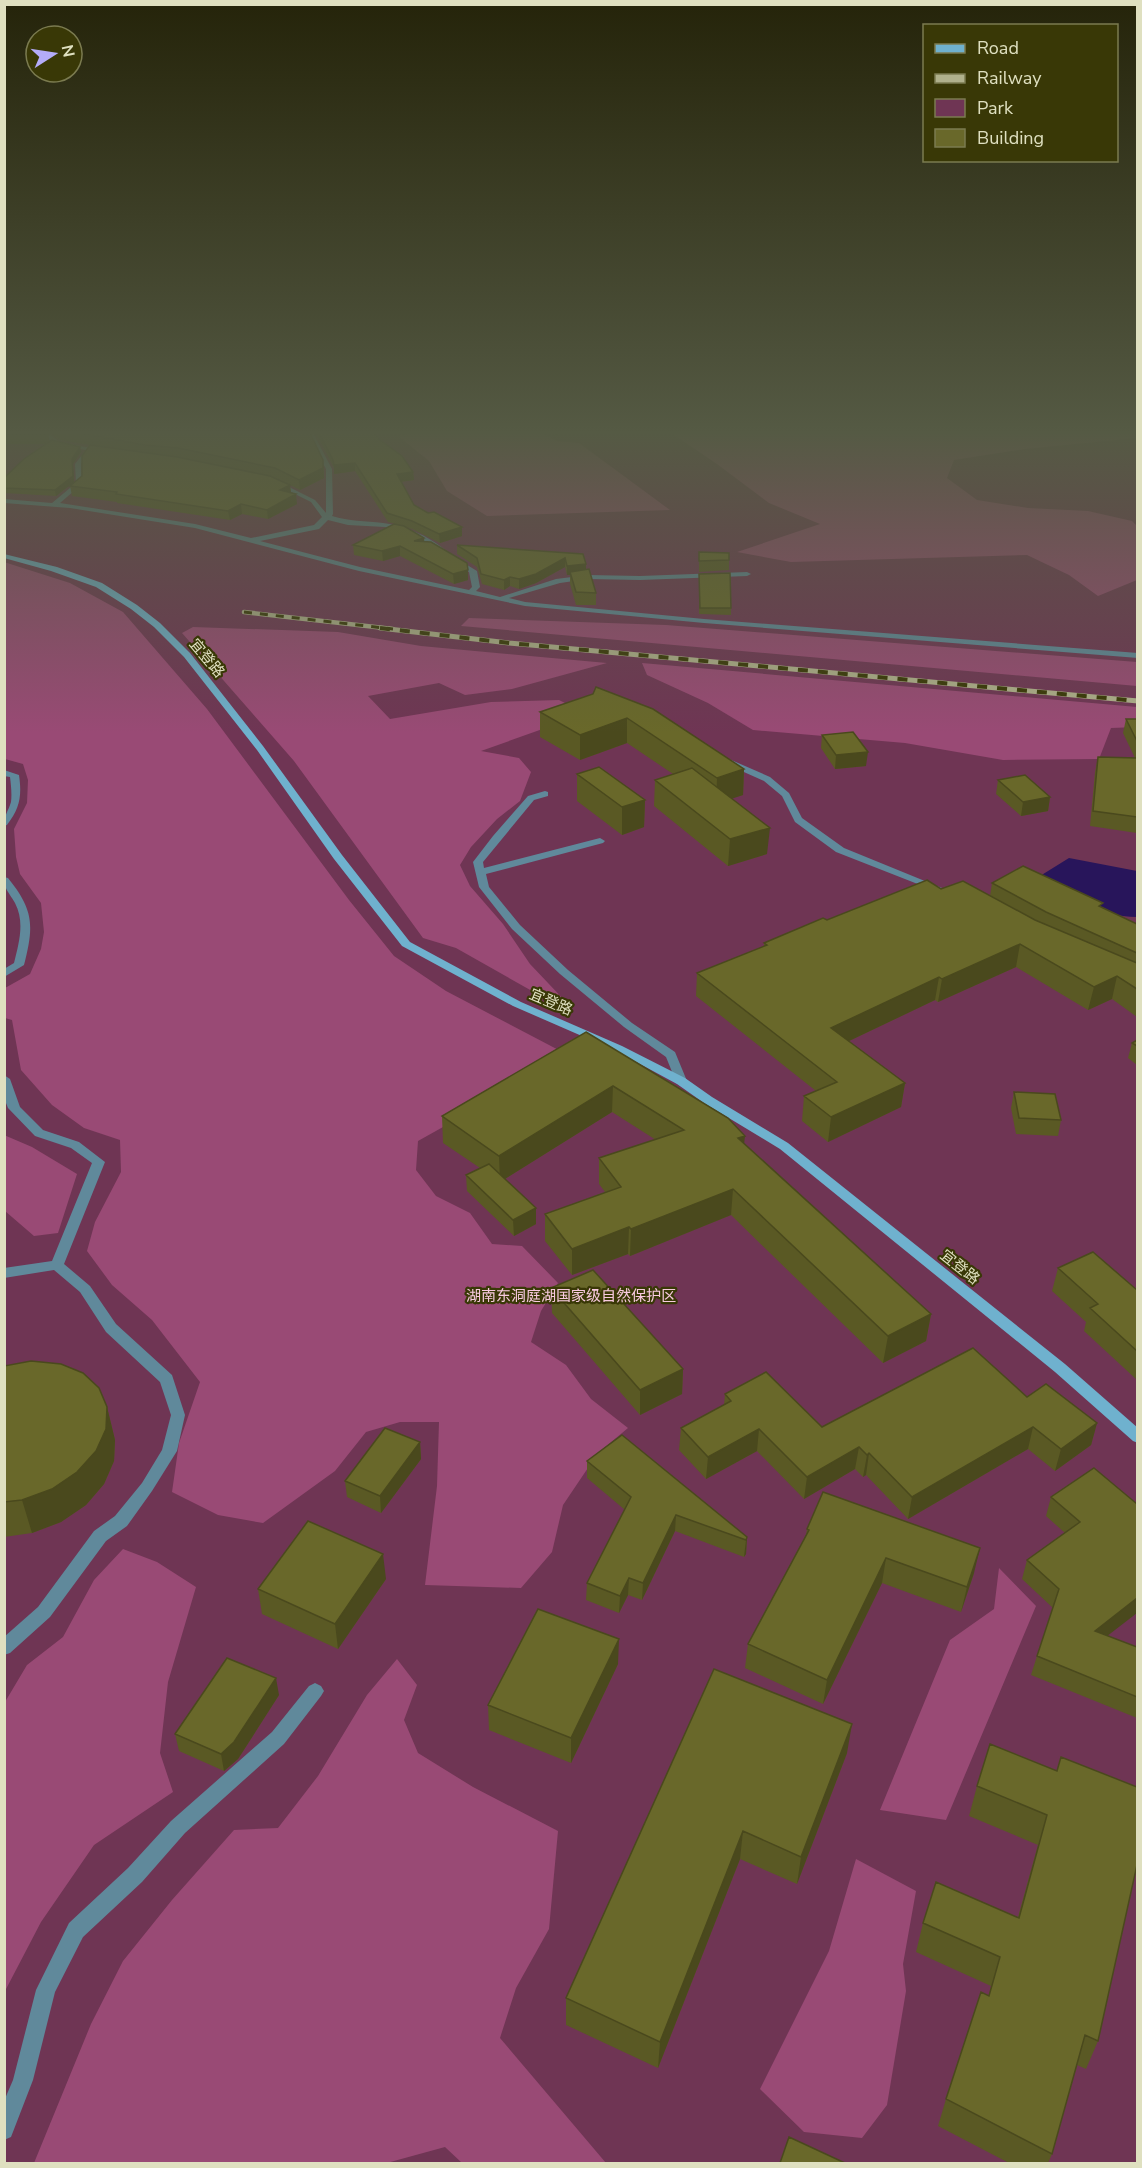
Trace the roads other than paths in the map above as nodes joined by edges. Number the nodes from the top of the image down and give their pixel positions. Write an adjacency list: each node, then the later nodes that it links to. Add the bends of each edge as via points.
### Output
1 (210, 530): 4 (street)
2 (301, 530): 4 (street)
3 (403, 530): 7 (street, via 473,571 476,587)
4 (250, 541): 7 (street)
5 (4, 556): 20 (street, 宜登路, via 99,585 157,625 187,655 260,748 406,944 517,1004 618,1048)
6 (747, 574): 8 (street, via 588,577)
7 (470, 593): 9 (street, via 525,604 671,618)
8 (504, 597)
9 (1137, 656)
10 (719, 758): 17 (street, via 767,779 786,795 798,820 840,850)
11 (4, 773): 13 (street, via 14,776 17,792 15,809)
12 (545, 795): 15 (street, via 531,798 496,838 478,862)
13 (4, 823)
14 (600, 840): 15 (street)
15 (480, 872): 20 (street, via 484,887 516,927 628,1025 671,1055)
16 (4, 880): 18 (street, via 26,912 26,938 19,965)
17 (945, 891)
18 (4, 974)
19 (4, 1079): 21 (street, via 14,1108 39,1133 75,1145 99,1162)
20 (681, 1081): 23 (street, 宜登路, via 784,1146 1060,1368)
21 (57, 1265): 22 (street); 24 (street, via 85,1289 111,1328 167,1379 178,1415 169,1451 147,1487 121,1521 100,1536 44,1612)
22 (4, 1273)
23 (1137, 1437)
24 (4, 1647)
25 (315, 1691): 26 (street, via 278,1738 178,1827 135,1875 76,1930 46,1990 23,2080)
26 (4, 2130)

